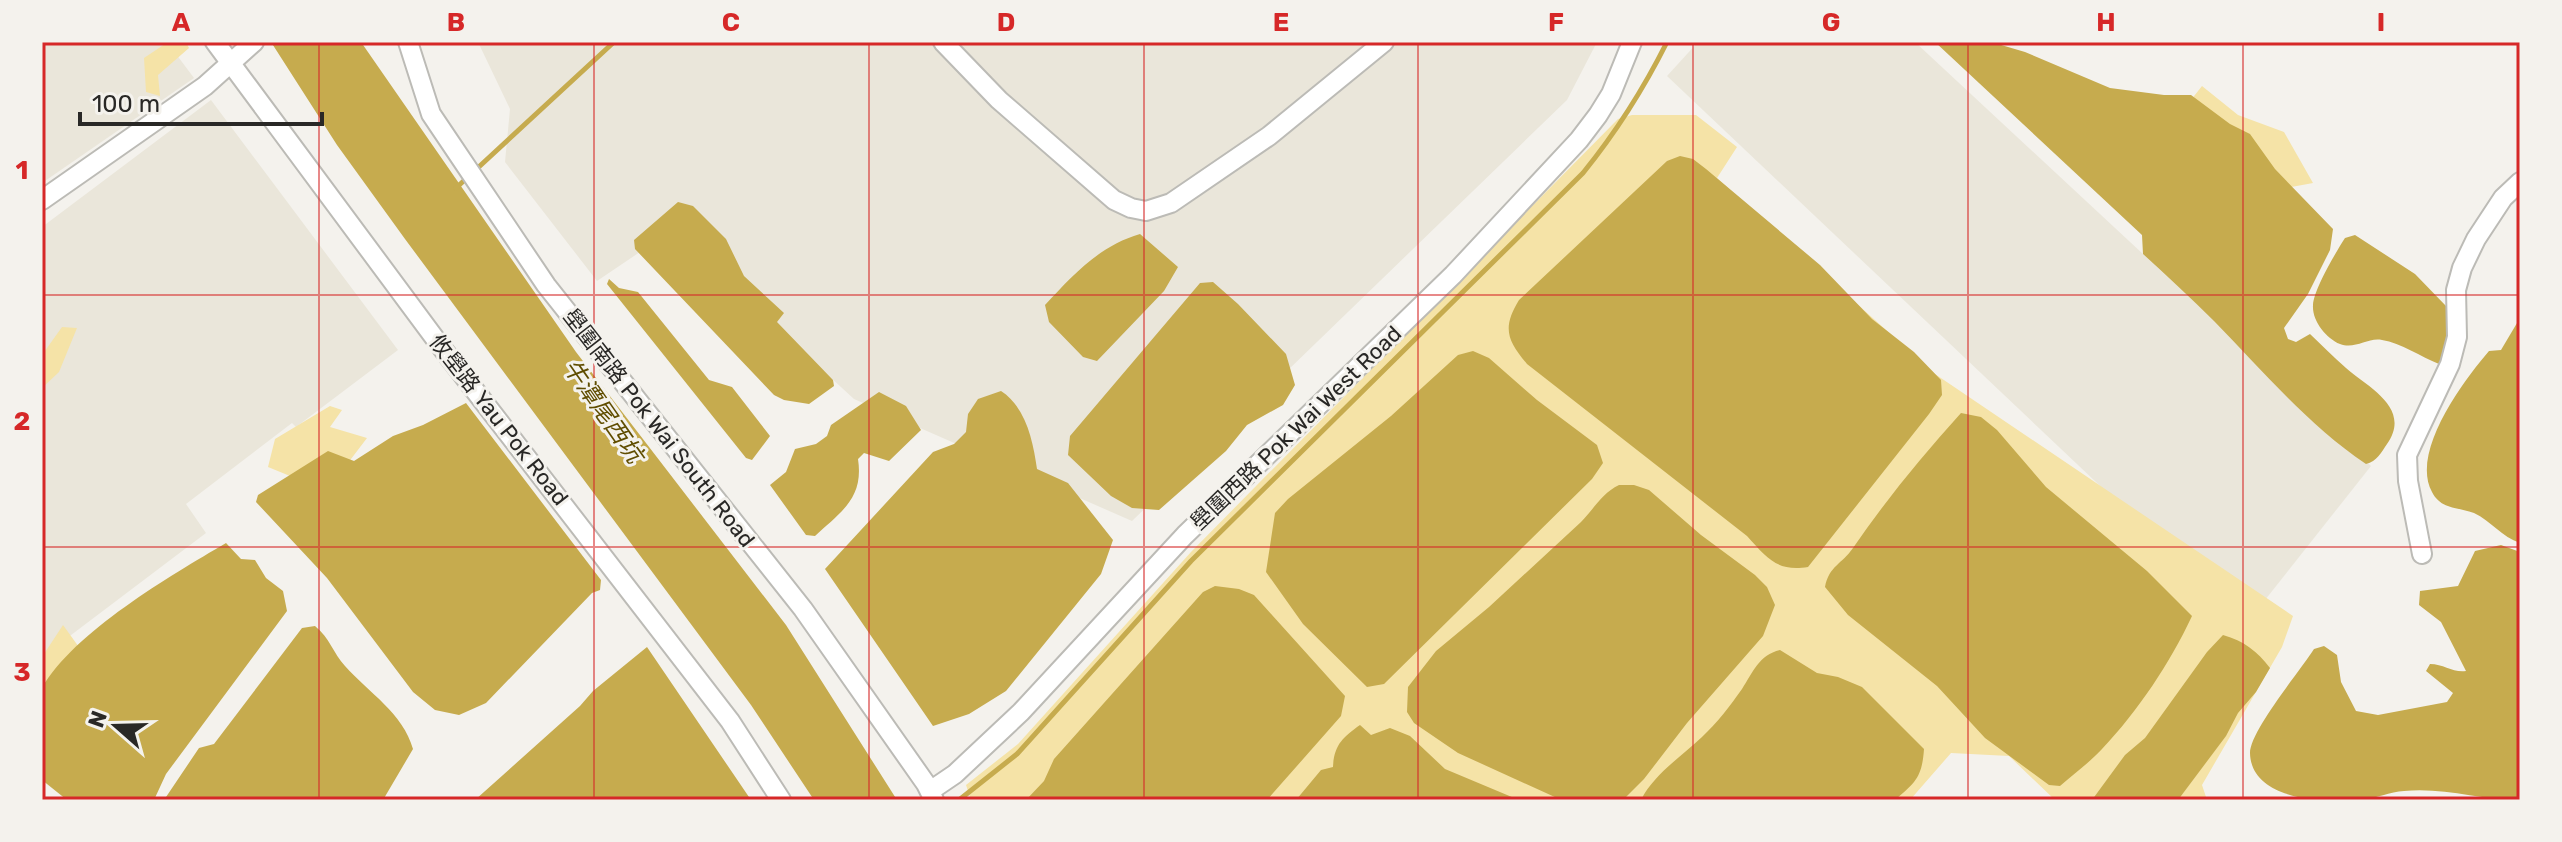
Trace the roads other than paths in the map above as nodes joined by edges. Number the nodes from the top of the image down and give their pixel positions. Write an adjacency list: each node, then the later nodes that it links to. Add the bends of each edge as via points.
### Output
1 (215, 42): 7 (street, 攸壆路 Yau Pok Road)
2 (408, 42): 11 (street, 壆圍南路 Pok Wai South Road, via 431,114 546,285 803,609)
3 (943, 42): 4 (street, via 999,100 1114,200 1146,211 1171,203 1269,136)
4 (1384, 42)
5 (1632, 42): 11 (street, 壆圍西路 Pok Wai West Road, via 1611,94 1579,140 1453,275 1185,535 1021,712)
6 (250, 45): 7 (street)
7 (231, 62): 9 (street, via 205,86); 12 (street, 攸壆路 Yau Pok Road, via 442,348 730,721)
8 (2520, 182): 10 (street, via 2503,198 2462,268 2450,364 2407,455)
9 (42, 200)
10 (2422, 554)
11 (932, 796)
12 (781, 800)

